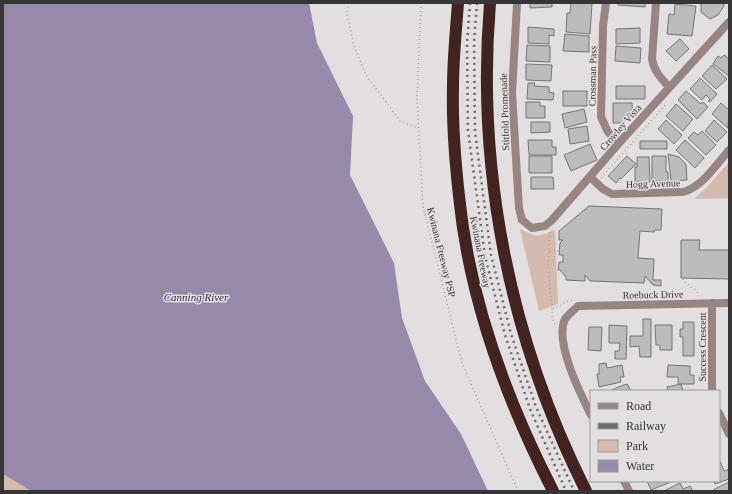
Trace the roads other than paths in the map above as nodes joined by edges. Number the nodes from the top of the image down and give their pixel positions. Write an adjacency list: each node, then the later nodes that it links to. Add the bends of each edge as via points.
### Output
1 (458, 3): 19 (highway, Kwinana Freeway, via 453,118 459,198 468,254 489,340 513,407)
2 (490, 3): 20 (highway, via 486,42 487,118 494,198 503,254 534,368 566,450)
3 (517, 3): 11 (street, Stitfold Promenade, via 512,93)
4 (606, 3): 8 (street, Crossman Pass, via 601,117 608,132)
5 (656, 3): 7 (street, via 653,64)
6 (729, 22): 7 (street, Crowley Vista)
7 (669, 87): 8 (street, Crowley Vista)
8 (619, 143): 10 (street, Crowley Vista)
9 (729, 150): 10 (street, Hogg Avenue, via 698,185 683,192 612,194)
10 (590, 177): 11 (street, Crowley Vista, via 545,226 532,228)
11 (522, 220)
12 (712, 303): 13 (street, Roebuck Drive); 14 (street, Success Crescent); 15 (street, Roebuck Drive, via 578,306 565,320 565,353 578,390)
13 (729, 303)
14 (712, 390)
15 (590, 414)
16 (720, 415): 17 (street)
17 (729, 434)
18 (624, 482): 21 (street)
19 (553, 491)
20 (586, 491)
21 (629, 491)

